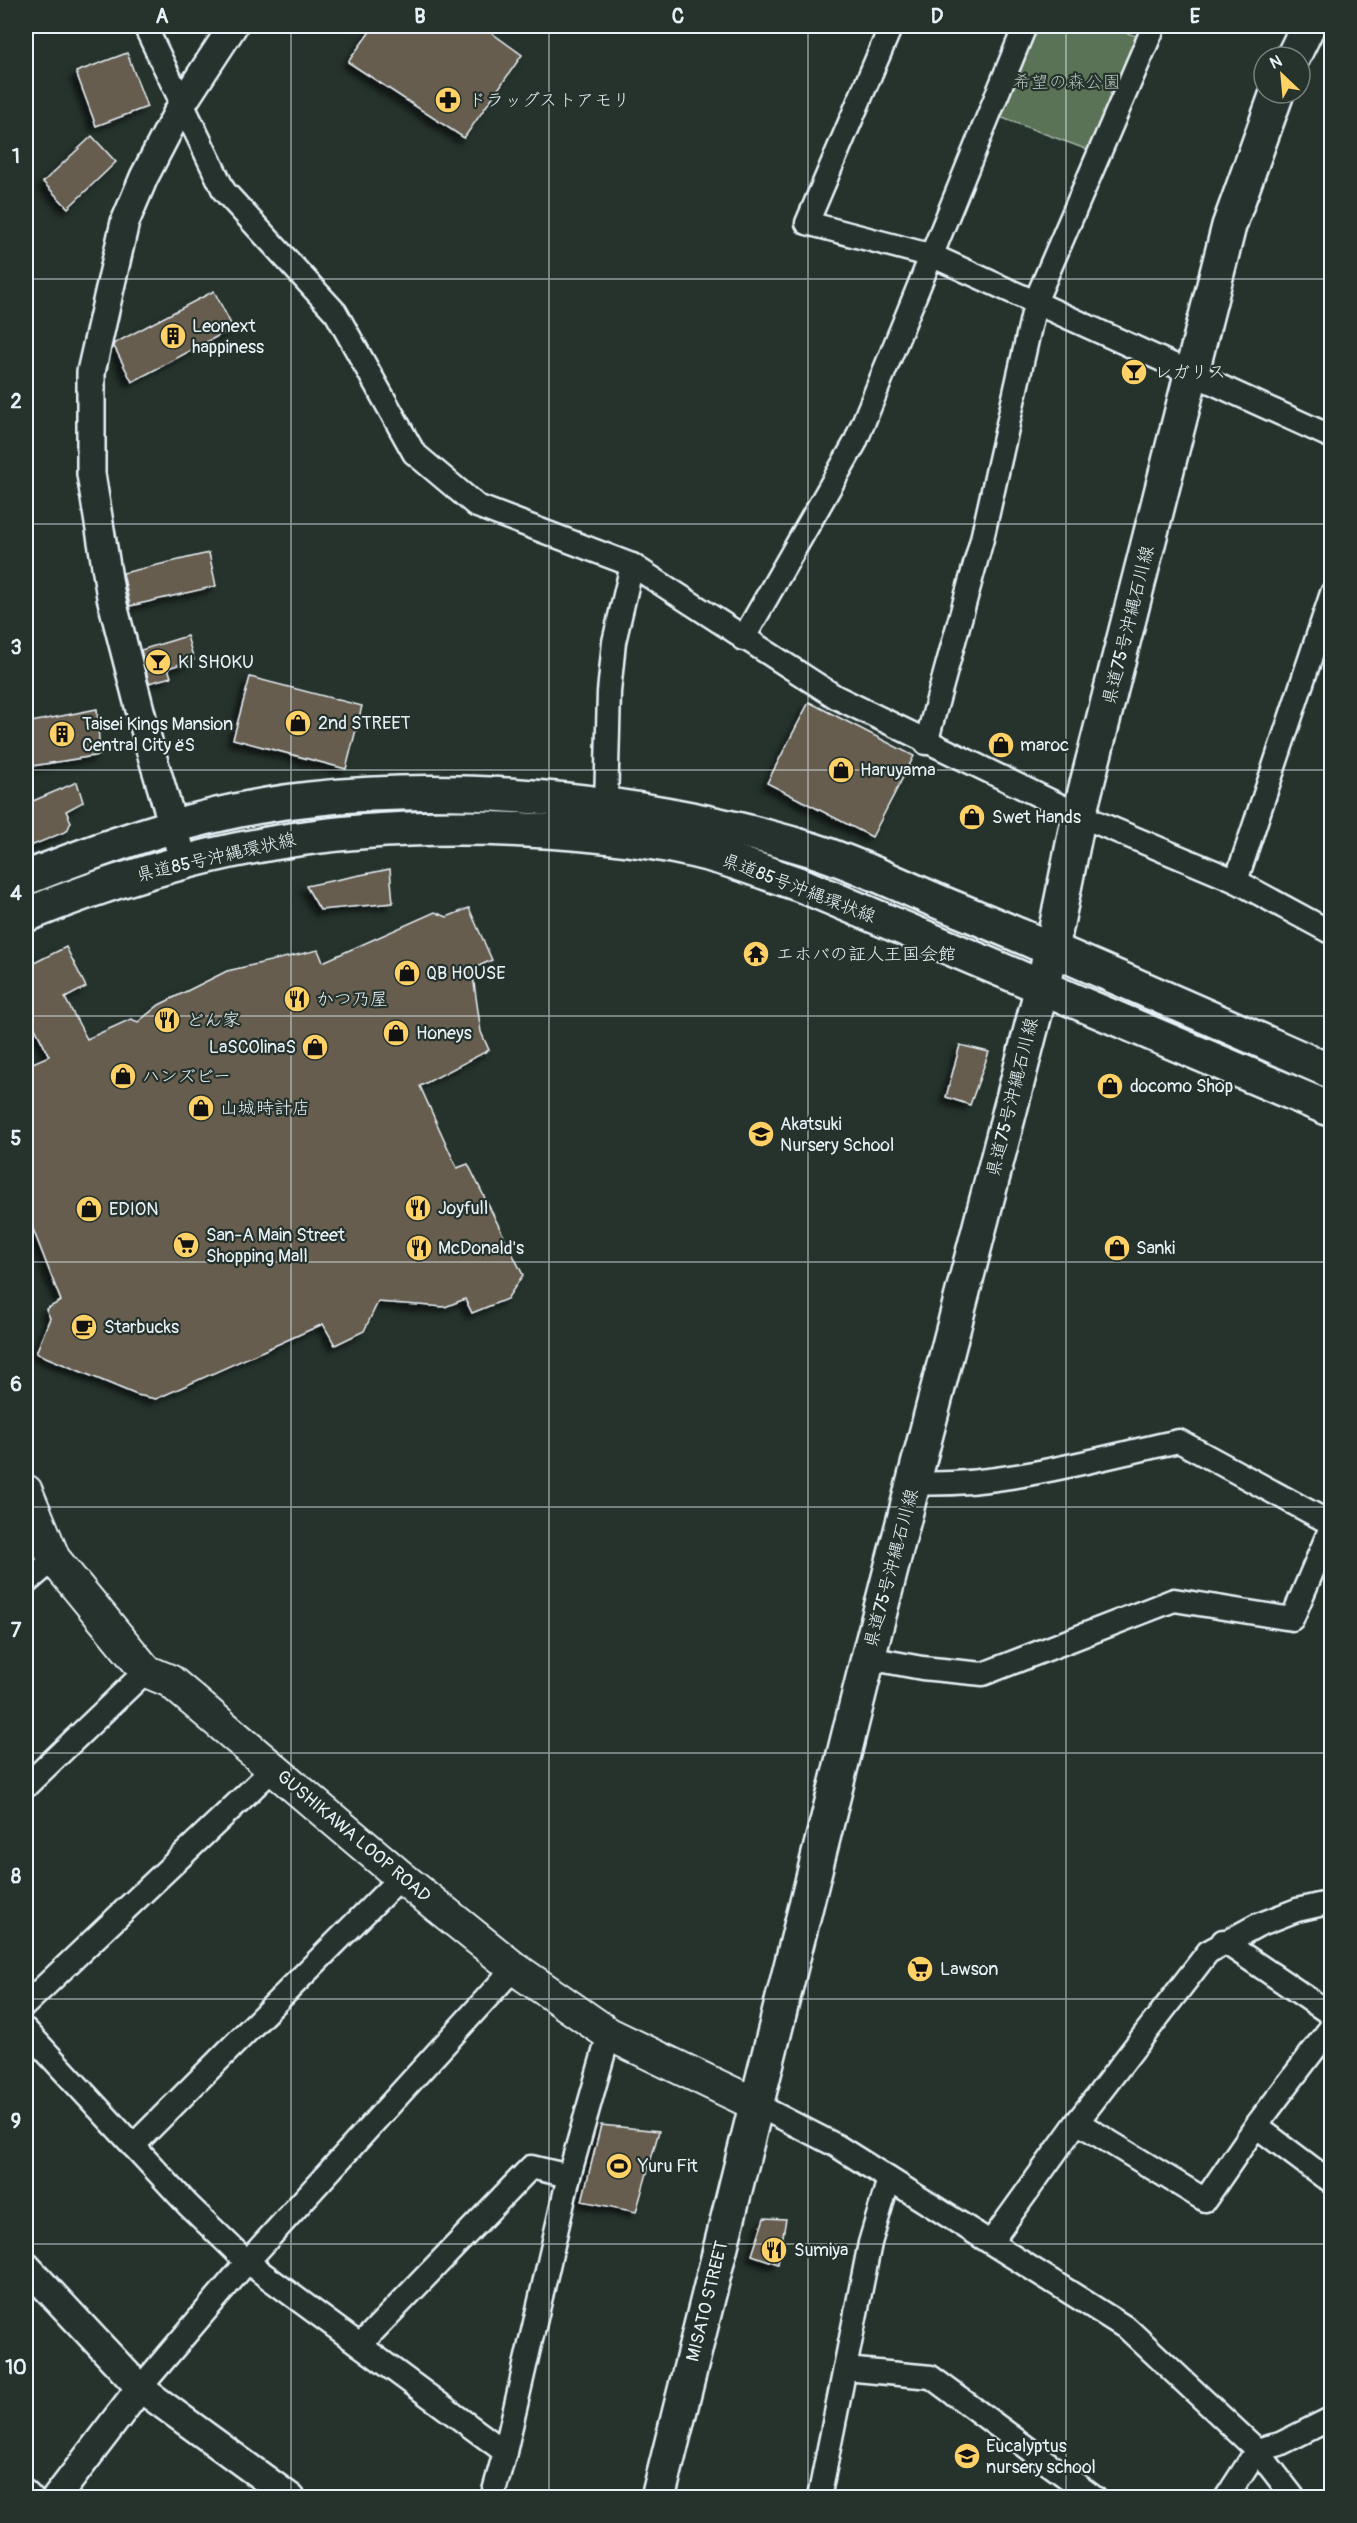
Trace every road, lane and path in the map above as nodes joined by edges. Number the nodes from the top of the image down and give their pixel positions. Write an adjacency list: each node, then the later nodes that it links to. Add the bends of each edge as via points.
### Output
1 (145, 26): 8 (street)
2 (233, 26): 8 (street)
3 (891, 26): 10 (street, via 807,223)
4 (1025, 26): 10 (street)
5 (1154, 26): 11 (street)
6 (1308, 26): 7 (main road)
7 (1299, 45)
8 (182, 104): 14 (street, via 224,191 336,313 414,453 477,506); 20 (street, via 125,222 91,372 91,474 111,597)
9 (1273, 105): 12 (main road, 県道75号沖縄石川線, via 1228,225)
10 (933, 256): 11 (street); 16 (street, via 855,443)
11 (1036, 300): 12 (street); 17 (street, via 982,539)
12 (1191, 373): 13 (street); 19 (main road, 県道75号沖縄石川線)
13 (1332, 437)
14 (632, 565): 16 (street); 18 (street, via 614,642)
15 (1332, 593): 23 (street)
16 (743, 639): 17 (street, via 836,697)
17 (926, 743): 19 (street)
18 (606, 805): 20 (main road, 県道85号沖縄環状線, via 388,793 307,799 220,814); 26 (main road, 県道85号沖縄環状線, via 723,826 816,851)
19 (1080, 815): 23 (street); 26 (main road, 県道75号沖縄石川線)
20 (174, 827): 21 (street); 22 (main road, 県道85号沖縄環状線)
21 (184, 862): 24 (main road, 県道85号沖縄環状線, via 82,892); 27 (main road, 県道85号沖縄環状線, via 309,835 387,828 597,833 710,855 801,885)
22 (26, 878)
23 (1236, 881): 25 (street)
24 (26, 915)
25 (1332, 933)
26 (1052, 948): 27 (main road, 県道75号沖縄石川線); 28 (main road, 県道85号沖縄環状線)
27 (1040, 986): 29 (main road, 県道85号沖縄環状線); 30 (main road, 県道75号沖縄石川線)
28 (1332, 1072)
29 (1332, 1110)
30 (913, 1483): 32 (street, via 1008,1476 1179,1441); 35 (main road, 県道75号沖縄石川線)
31 (26, 1491): 33 (main road, GUSHIKAWA LOOP ROAD)
32 (1332, 1524): 35 (street, via 1292,1619 1174,1600 983,1674)
33 (54, 1559): 34 (street); 36 (main road, GUSHIKAWA LOOP ROAD)
34 (26, 1583)
35 (868, 1658): 48 (main road, 県道75号沖縄石川線)
36 (146, 1671): 37 (main road, GUSHIKAWA LOOP ROAD, via 170,1681); 38 (street)
37 (273, 1768): 39 (main road, GUSHIKAWA LOOP ROAD); 43 (street)
38 (26, 1786)
39 (401, 1877): 42 (main road, GUSHIKAWA LOOP ROAD); 51 (street)
40 (1332, 1902): 41 (street, via 1297,1910)
41 (1223, 1941): 44 (street); 49 (street, via 1208,1952)
42 (514, 1968): 47 (main road, GUSHIKAWA LOOP ROAD); 56 (street)
43 (26, 2004)
44 (1332, 2015)
45 (1332, 2026): 50 (street)
46 (26, 2030): 51 (street)
47 (609, 2034): 48 (main road, GUSHIKAWA LOOP ROAD); 52 (street)
48 (755, 2104): 53 (street, via 837,2146); 70 (main road, MISATO STREET)
49 (1077, 2121): 50 (street, via 1205,2200); 55 (street)
50 (1256, 2126): 54 (street)
51 (133, 2146): 56 (street)
52 (569, 2176): 58 (street, via 531,2167); 63 (street)
53 (889, 2179): 55 (street); 59 (street, via 870,2243)
54 (1332, 2183)
55 (992, 2242): 62 (street, via 1128,2329)
56 (248, 2262): 58 (street); 60 (street)
57 (26, 2266): 60 (street)
58 (360, 2345): 63 (street)
59 (845, 2369): 65 (street); 71 (street, via 931,2377)
60 (140, 2388): 67 (street); 68 (street)
61 (1332, 2418): 62 (street, via 1280,2444)
62 (1257, 2450): 72 (street); 73 (street)
63 (505, 2452): 69 (street)
64 (26, 2492): 66 (street)
65 (826, 2493)
66 (32, 2498)
67 (56, 2498)
68 (291, 2498)
69 (492, 2498)
70 (658, 2498)
71 (1095, 2498)
72 (1226, 2498)
73 (1294, 2498)

